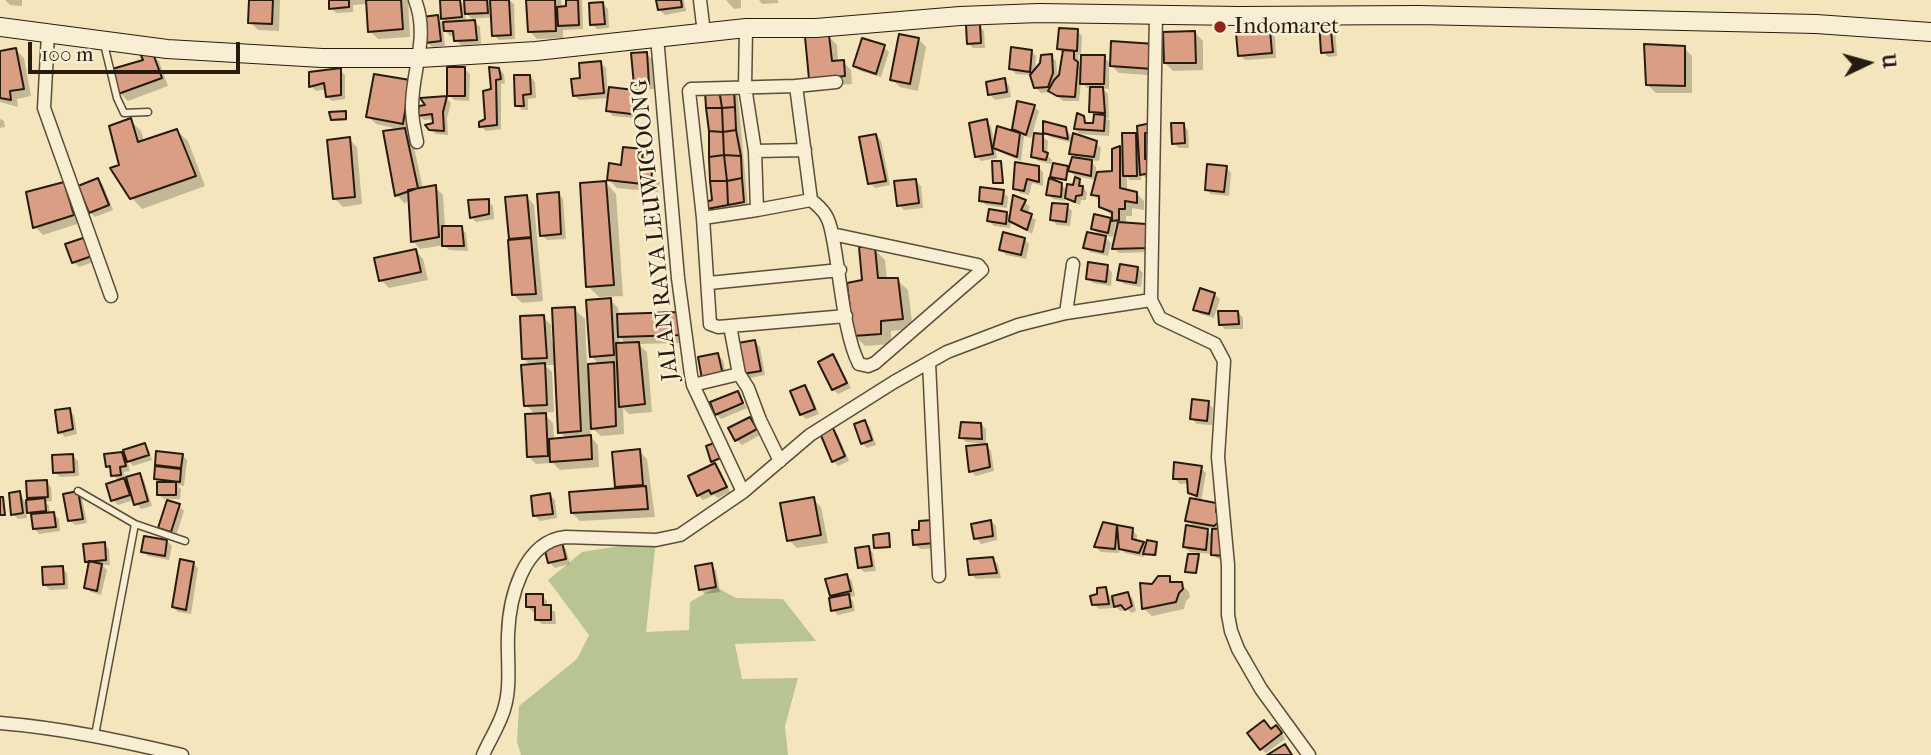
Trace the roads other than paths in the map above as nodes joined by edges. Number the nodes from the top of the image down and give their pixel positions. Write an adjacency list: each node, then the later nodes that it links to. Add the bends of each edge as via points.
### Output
1 (415, 0): 11 (street)
2 (700, 0): 7 (street)
3 (1156, 15): 5 (main road, via 1019,13 816,28); 6 (main road, via 1418,15 1816,24); 27 (street)
4 (0, 27): 8 (main road)
5 (746, 28): 7 (main road); 14 (street)
6 (1931, 32)
7 (704, 33): 9 (main road)
8 (48, 34): 10 (main road); 26 (street, via 44,108)
9 (657, 37): 11 (main road); 33 (street, JALAN RAYA LEUWIGOONG, via 678,278)
10 (104, 43): 11 (main road, via 265,56); 15 (lane, via 124,113)
11 (420, 58): 16 (street, via 412,110)
12 (836, 82): 13 (street)
13 (796, 86): 14 (street); 17 (street)
14 (745, 87): 18 (street); 21 (street, via 689,90)
15 (148, 112)
16 (417, 142)
17 (805, 150): 18 (street); 19 (street)
18 (755, 152): 20 (street)
19 (811, 200): 20 (street); 22 (street, via 826,212)
20 (757, 209): 21 (street)
21 (704, 218): 25 (street)
22 (832, 234): 24 (street); 29 (street, via 978,264 982,270 868,366 859,364 855,356)
23 (1073, 264): 28 (street)
24 (839, 270): 25 (street); 29 (street)
25 (709, 283): 30 (street, via 709,322 715,327)
26 (111, 296)
27 (1151, 300): 28 (street); 44 (street, via 1160,318 1214,344 1224,361 1218,457 1231,631 1261,689)
28 (1066, 313): 31 (street, via 1018,325)
29 (846, 316): 30 (street)
30 (730, 326): 32 (street)
31 (929, 362): 34 (street, via 810,435); 39 (street)
32 (738, 374): 33 (street); 34 (street)
33 (693, 385): 36 (street, JALAN RAYA LEUWIGOONG)
34 (780, 461): 36 (street)
35 (78, 491): 37 (lane)
36 (743, 492): 43 (street, via 672,537 553,538 534,552 509,616 506,704)
37 (135, 524): 38 (lane); 41 (lane)
38 (185, 541)
39 (939, 576)
40 (0, 723): 41 (street)
41 (95, 735): 42 (street)
42 (183, 755)
43 (483, 755)
44 (1309, 755)

